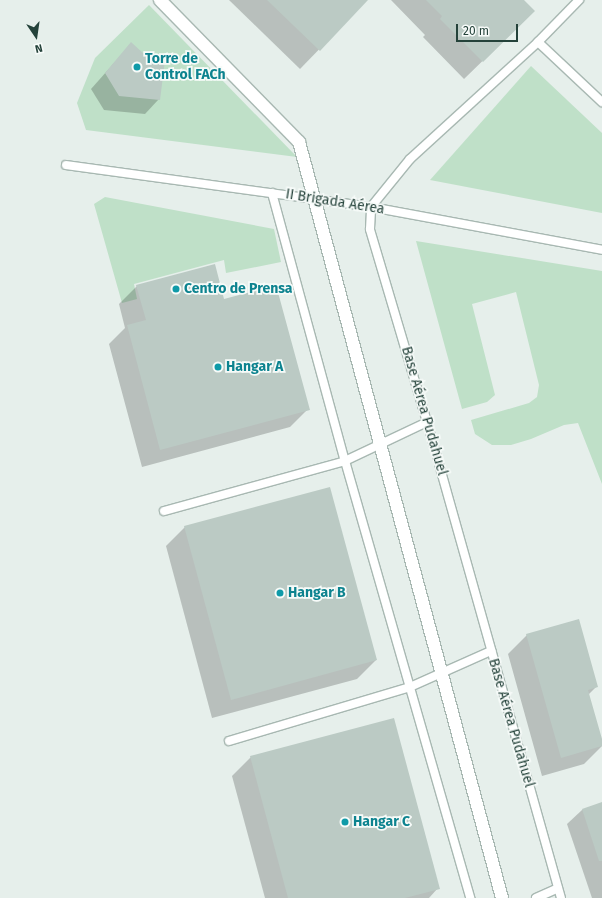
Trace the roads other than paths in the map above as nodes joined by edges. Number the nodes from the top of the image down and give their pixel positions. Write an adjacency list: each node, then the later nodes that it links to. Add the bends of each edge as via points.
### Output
1 (160, 0): 7 (street, via 299,142)
2 (579, 0): 3 (lane)
3 (538, 42): 4 (lane); 8 (lane, via 410,159)
4 (602, 102)
5 (66, 164): 6 (lane, II Brigada Aérea)
6 (272, 192): 7 (lane, II Brigada Aérea); 12 (lane)
7 (314, 199): 8 (lane, II Brigada Aérea); 11 (street)
8 (371, 207): 9 (lane, II Brigada Aérea); 10 (lane, Base Aérea Pudahuel, via 370,229)
9 (602, 250)
10 (428, 422): 11 (lane); 14 (lane, Base Aérea Pudahuel)
11 (380, 444): 12 (lane); 15 (street)
12 (345, 461): 13 (lane); 16 (lane)
13 (164, 511)
14 (491, 651): 15 (lane); 18 (lane, Base Aérea Pudahuel)
15 (442, 673): 16 (lane); 20 (street)
16 (410, 687): 17 (lane); 19 (lane)
17 (229, 741)
18 (558, 888): 21 (lane); 22 (lane, Base Aérea Pudahuel)
19 (470, 898)
20 (502, 898)
21 (536, 898)
22 (561, 898)

